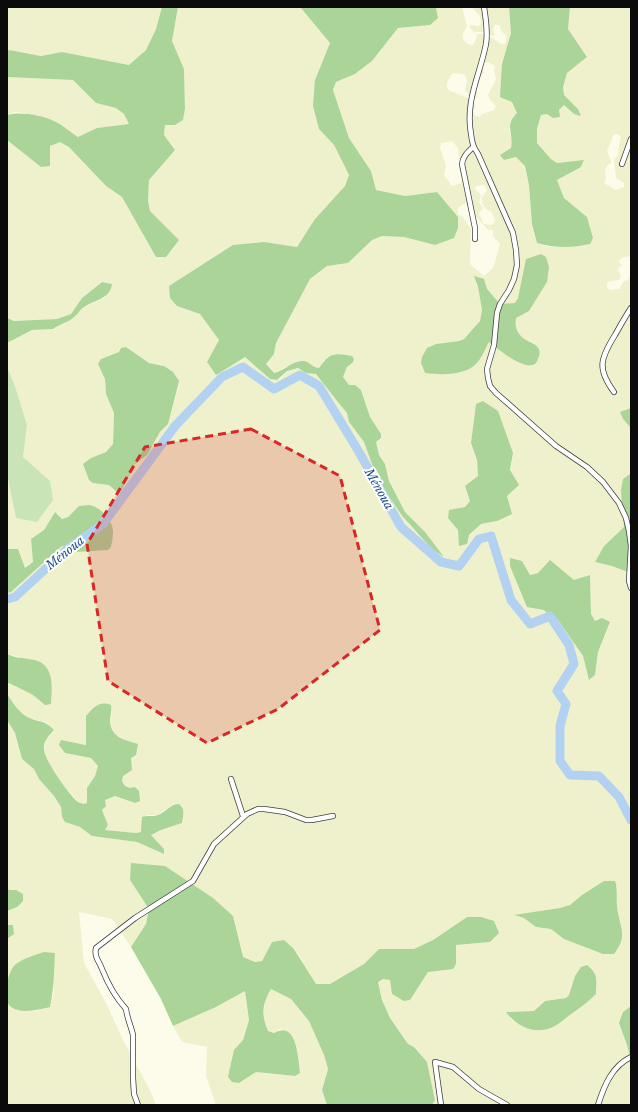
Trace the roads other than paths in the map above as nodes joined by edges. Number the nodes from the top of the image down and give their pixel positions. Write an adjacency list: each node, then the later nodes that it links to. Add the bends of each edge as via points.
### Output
1 (484, 7): 3 (street, via 486,43 469,113)
2 (631, 139): 4 (street)
3 (473, 147): 5 (street, via 465,155 462,164); 8 (street, via 513,233 516,250 517,265 514,279 497,313 494,345 487,369 490,386 556,446 587,467 603,482 619,504 629,531)
4 (622, 164)
5 (475, 239)
6 (631, 308): 7 (street, via 607,348 602,362 602,371)
7 (614, 392)
8 (631, 588)
9 (231, 779): 10 (street)
10 (243, 816): 11 (street, via 258,809 285,812 306,820); 13 (street, via 214,844 193,880 134,918 96,948 95,956 110,988 126,1009 133,1035 134,1094)
11 (333, 816)
12 (631, 1057): 16 (street, via 612,1073)
13 (138, 1105)
14 (441, 1105): 15 (street, via 435,1062 453,1067 480,1089)
15 (507, 1105)
16 (598, 1105)

